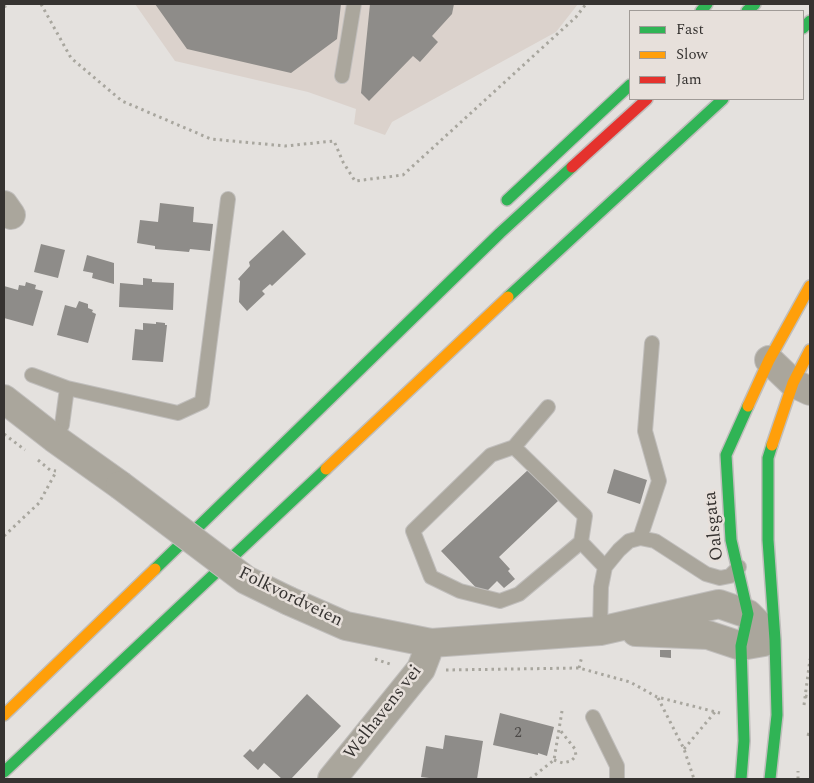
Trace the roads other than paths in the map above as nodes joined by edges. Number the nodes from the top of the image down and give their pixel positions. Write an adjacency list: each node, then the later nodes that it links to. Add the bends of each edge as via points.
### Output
1 (354, 4): 2 (lane)
2 (342, 76)
3 (629, 86): 9 (main road, via 506,202)
4 (646, 100): 9 (main road)
5 (722, 100): 7 (main road)
6 (729, 100): 7 (main road)
7 (682, 135): 32 (main road)
8 (228, 199): 16 (lane, via 202,402 178,413)
9 (500, 233): 30 (main road)
10 (810, 286): 13 (main road, Oalsgata)
11 (652, 343): 21 (lane, via 646,431 659,481)
12 (809, 356): 13 (street); 15 (main road)
13 (769, 360): 15 (street); 25 (main road, Oalsgata, via 726,455 731,540)
14 (32, 375): 16 (lane)
15 (802, 387): 27 (main road, via 768,458 768,540)
16 (67, 388): 19 (lane, via 62,425)
17 (4, 399): 19 (street, Folkvordveien)
18 (548, 407): 20 (lane)
19 (54, 438): 28 (street, Folkvordveien, bridge, via 246,580 346,626)
20 (514, 447): 22 (lane, via 584,516); 22 (lane, via 491,455 414,531 431,577 460,591 500,601 519,594)
21 (640, 538): 23 (lane, via 655,541 706,574 720,578 730,576 740,566); 24 (lane, via 619,550)
22 (581, 542): 24 (lane)
23 (745, 543)
24 (604, 567): 26 (lane)
25 (748, 614): 26 (street, Folkvordveien, via 719,604); 27 (street, Folkvordveien); 29 (main road, Oalsgata)
26 (600, 631): 28 (street, Folkvordveien); 29 (street, Folkvordveien, via 708,636)
27 (775, 640): 29 (street, Folkvordveien); 36 (main road, via 777,715)
28 (431, 643): 33 (street, Welhavens vei, via 421,669)
29 (741, 646): 35 (main road, Oalsgata, via 744,741)
30 (4, 715)
31 (592, 717): 34 (lane, via 617,766)
32 (4, 772)
33 (332, 779)
34 (617, 779)
35 (741, 779)
36 (770, 779)

